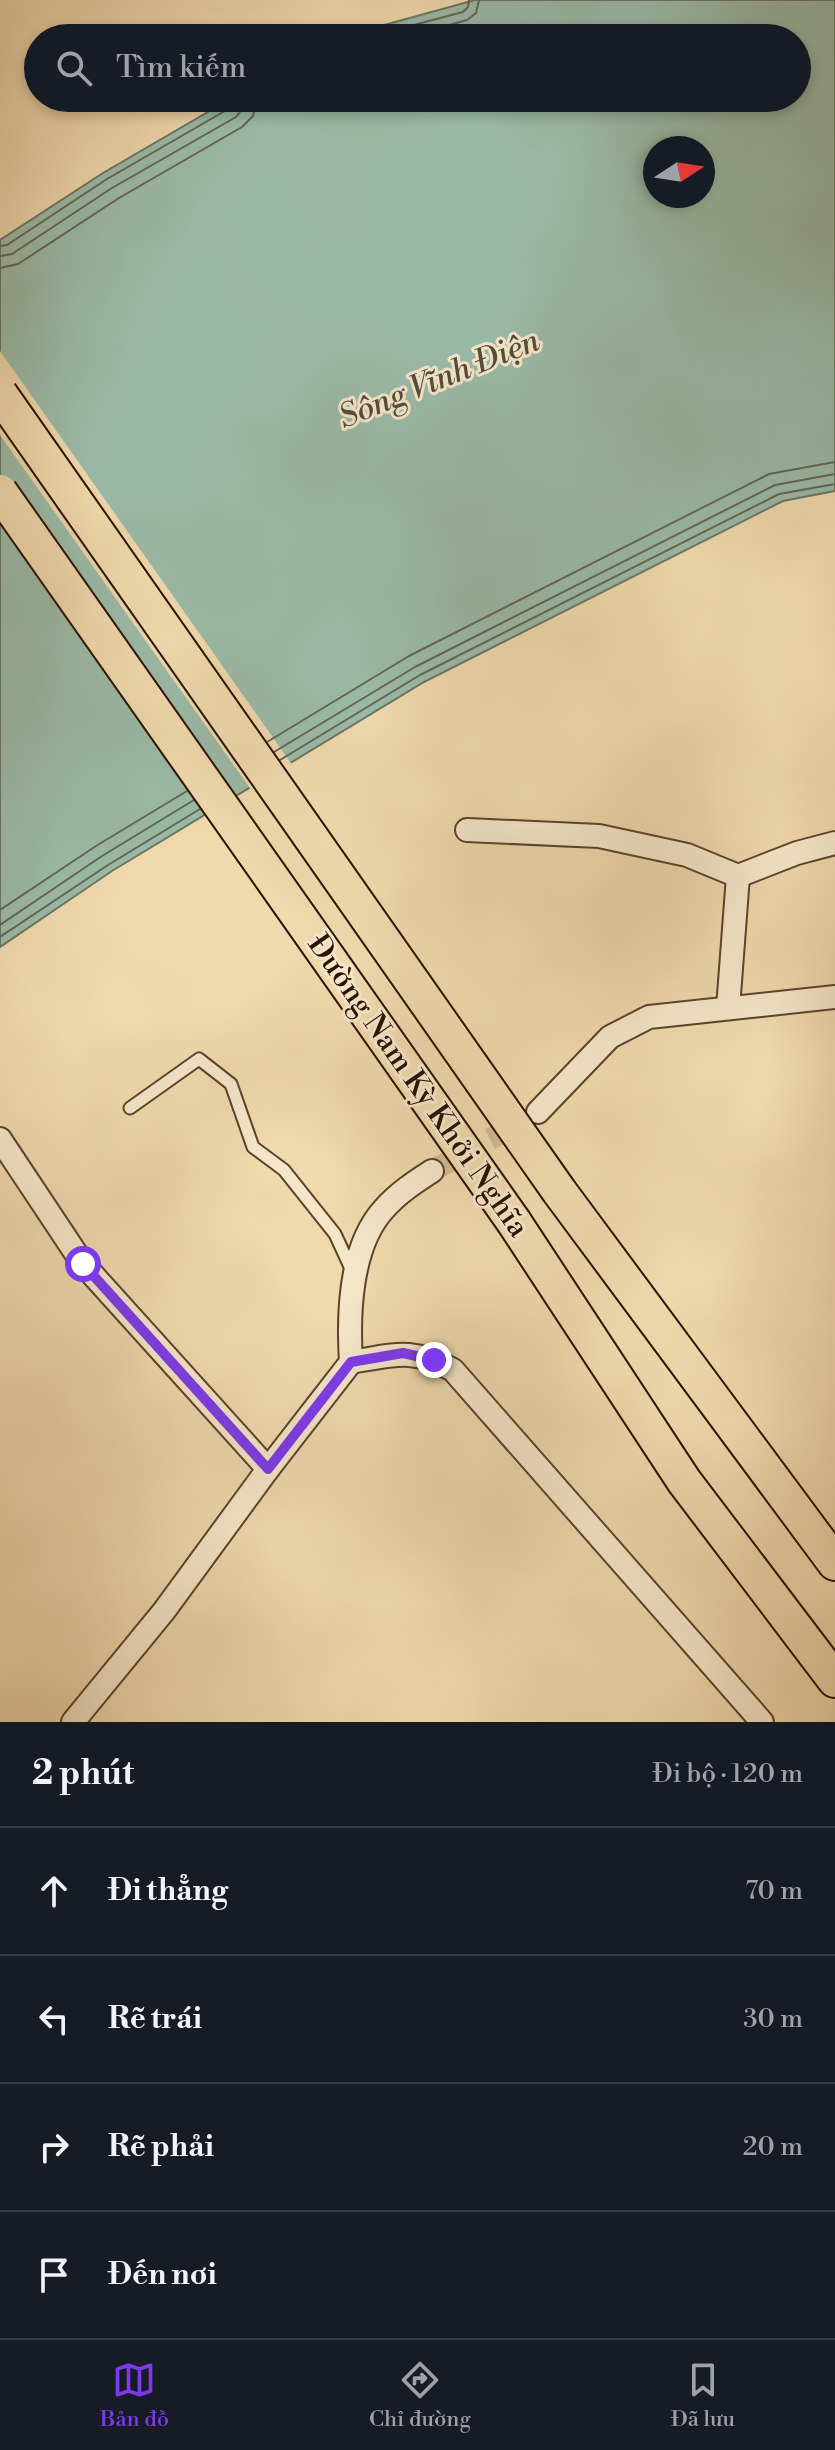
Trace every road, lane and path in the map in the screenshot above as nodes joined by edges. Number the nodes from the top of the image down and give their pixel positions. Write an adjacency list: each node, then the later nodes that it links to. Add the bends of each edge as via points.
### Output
1 (0, 394): 15 (main road, Đường Nam Kỳ Khởi Nghĩa, bridge, via 559,1191)
2 (0, 492): 16 (main road, Đường Nam Kỳ Khởi Nghĩa, bridge, via 514,1222 684,1481)
3 (467, 830): 5 (street, via 599,836 687,855)
4 (835, 843): 5 (street)
5 (738, 876): 7 (street)
6 (835, 997): 7 (street)
7 (728, 1008): 9 (street, via 649,1017 610,1037)
8 (130, 1108): 12 (lane, via 199,1059 231,1084 253,1147 284,1170 335,1234)
9 (538, 1112)
10 (0, 1139): 14 (street, via 83,1264)
11 (432, 1171): 12 (street, via 381,1211)
12 (355, 1277): 13 (street, via 348,1324)
13 (351, 1362): 14 (street); 18 (street, via 403,1353 453,1370)
14 (268, 1469): 17 (street, via 164,1611)
15 (835, 1563)
16 (835, 1680)
17 (73, 1722)
18 (762, 1722)

